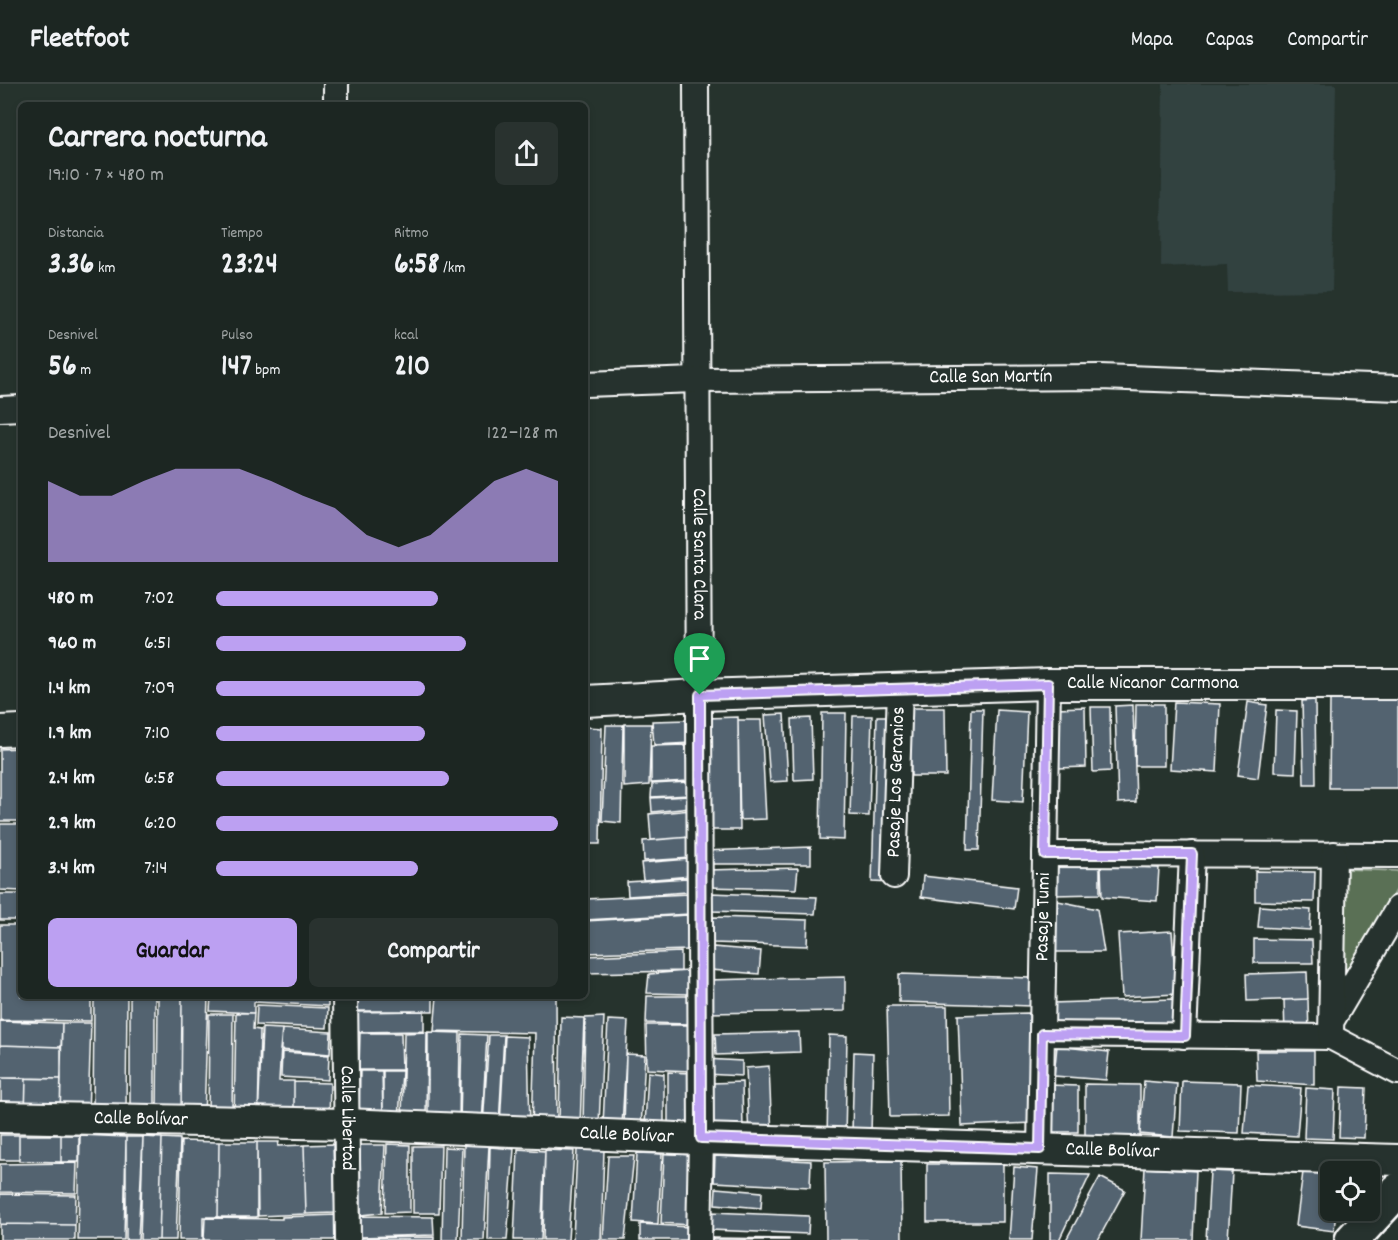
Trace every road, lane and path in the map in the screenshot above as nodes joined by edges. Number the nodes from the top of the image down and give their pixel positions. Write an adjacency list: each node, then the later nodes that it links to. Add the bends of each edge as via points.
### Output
1 (336, 84): 3 (street)
2 (696, 84): 4 (street, Calle Santa Clara)
3 (336, 102)
4 (696, 381): 5 (street, Calle San Martín); 6 (street, Calle San Martín, via 1100,376); 12 (street, Calle Santa Clara)
5 (588, 384)
6 (1398, 388)
7 (18, 408): 8 (street)
8 (0, 409)
9 (1048, 684): 10 (street, Calle Nicanor Carmona); 11 (street, Calle Nicanor Carmona); 16 (street, Pasaje Tumi)
10 (1398, 684)
11 (900, 688): 12 (street, Calle Nicanor Carmona); 20 (street, Pasaje Los Geranios)
12 (700, 695): 13 (street, Calle Nicanor Carmona); 29 (street, Calle Santa Clara)
13 (588, 701)
14 (18, 730): 15 (street)
15 (0, 731)
16 (1045, 854): 17 (street); 24 (street, Pasaje Tumi)
17 (1192, 854): 18 (street); 25 (street)
18 (1334, 854): 19 (street); 23 (street)
19 (1398, 855)
20 (894, 876)
21 (1398, 908): 23 (street)
22 (345, 999): 28 (street, Calle Libertad)
23 (1332, 1028): 25 (street); 26 (street)
24 (1042, 1034): 25 (street); 30 (street, Pasaje Tumi)
25 (1185, 1036)
26 (1398, 1072)
27 (0, 1117): 28 (street, Calle Bolívar)
28 (346, 1124): 29 (street, Calle Bolívar); 33 (street, Calle Libertad)
29 (701, 1138): 30 (street, Calle Bolívar); 34 (street, Calle Santa Clara)
30 (1040, 1149): 31 (street, Calle Bolívar)
31 (1398, 1160)
32 (1398, 1190): 35 (main road)
33 (348, 1240)
34 (699, 1240)
35 (1352, 1240)

